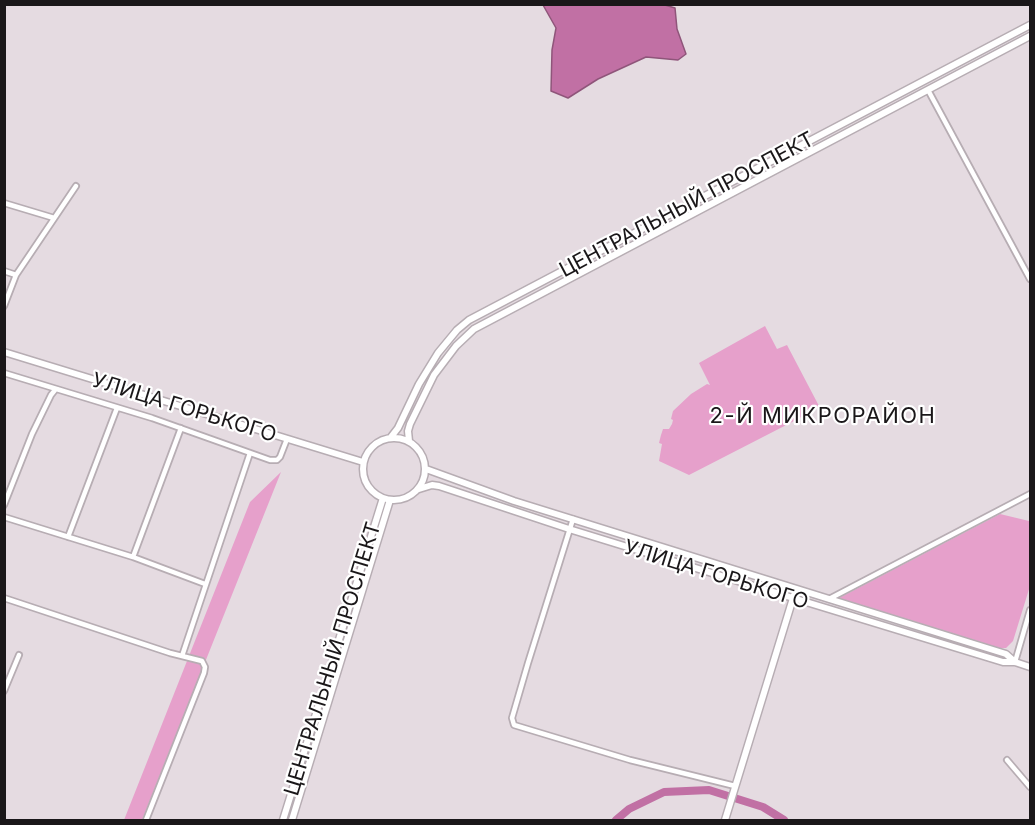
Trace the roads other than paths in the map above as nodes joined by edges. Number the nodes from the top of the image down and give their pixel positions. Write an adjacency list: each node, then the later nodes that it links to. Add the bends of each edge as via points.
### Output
1 (1030, 25): 3 (main road, ЦЕНТРАЛЬНЫЙ ПРОСПЕКТ)
2 (1030, 36): 4 (main road, ЦЕНТРАЛЬНЫЙ ПРОСПЕКТ)
3 (924, 82): 4 (main road); 8 (main road, ЦЕНТРАЛЬНЫЙ ПРОСПЕКТ)
4 (928, 90): 9 (main road, ЦЕНТРАЛЬНЫЙ ПРОСПЕКТ); 12 (street)
5 (76, 186): 7 (street)
6 (4, 203): 7 (street)
7 (54, 218): 11 (street)
8 (640, 231): 9 (main road); 14 (main road, ЦЕНТРАЛЬНЫЙ ПРОСПЕКТ, via 486,310)
9 (644, 239): 15 (main road, ЦЕНТРАЛЬНЫЙ ПРОСПЕКТ, via 474,329)
10 (4, 272): 11 (street)
11 (16, 275): 13 (street)
12 (1030, 279)
13 (4, 306)
14 (448, 339): 15 (main road); 21 (main road, ЦЕНТРАЛЬНЫЙ ПРОСПЕКТ)
15 (456, 346): 23 (main road, ЦЕНТРАЛЬНЫЙ ПРОСПЕКТ, via 422,398 408,431)
16 (4, 352): 22 (main road, УЛИЦА ГОРЬКОГО)
17 (4, 373): 18 (street)
18 (55, 390): 19 (street); 30 (street)
19 (117, 408): 20 (street); 34 (street)
20 (181, 429): 24 (street); 35 (street)
21 (391, 437): 23 (main road); 25 (main road, via 374,445)
22 (287, 439): 24 (street, via 277,460); 25 (main road, УЛИЦА ГОРЬКОГО)
23 (409, 441): 26 (main road, via 420,451)
24 (250, 453): 36 (street)
25 (363, 462): 29 (main road, via 366,481 376,494)
26 (426, 469): 27 (main road); 32 (main road, УЛИЦА ГОРЬКОГО)
27 (419, 489): 29 (main road, via 407,497); 33 (main road, УЛИЦА ГОРЬКОГО, via 439,486)
28 (1030, 494): 40 (street)
29 (387, 499): 51 (main road, ЦЕНТРАЛЬНЫЙ ПРОСПЕКТ); 52 (main road, ЦЕНТРАЛЬНЫЙ ПРОСПЕКТ)
30 (4, 505)
31 (4, 517): 34 (street)
32 (573, 519): 33 (street); 37 (main road, УЛИЦА ГОРЬКОГО)
33 (569, 529): 39 (main road, УЛИЦА ГОРЬКОГО); 48 (street, via 512,718 514,726)
34 (68, 537): 35 (street)
35 (133, 557): 36 (street)
36 (205, 584): 43 (street)
37 (796, 589): 39 (main road); 40 (main road, УЛИЦА ГОРЬКОГО)
38 (4, 598): 43 (street)
39 (793, 598): 44 (main road, УЛИЦА ГОРЬКОГО, via 1003,662); 48 (main road)
40 (829, 599): 44 (main road, УЛИЦА ГОРЬКОГО, via 1006,654)
41 (1030, 610): 44 (street)
42 (19, 655): 46 (street)
43 (182, 656): 50 (street, via 202,661 204,673)
44 (1015, 662): 45 (main road, УЛИЦА ГОРЬКОГО)
45 (1030, 667)
46 (4, 691)
47 (1007, 760): 49 (street)
48 (735, 786): 53 (main road)
49 (1030, 787)
50 (146, 820)
51 (283, 820)
52 (292, 820)
53 (725, 820)

